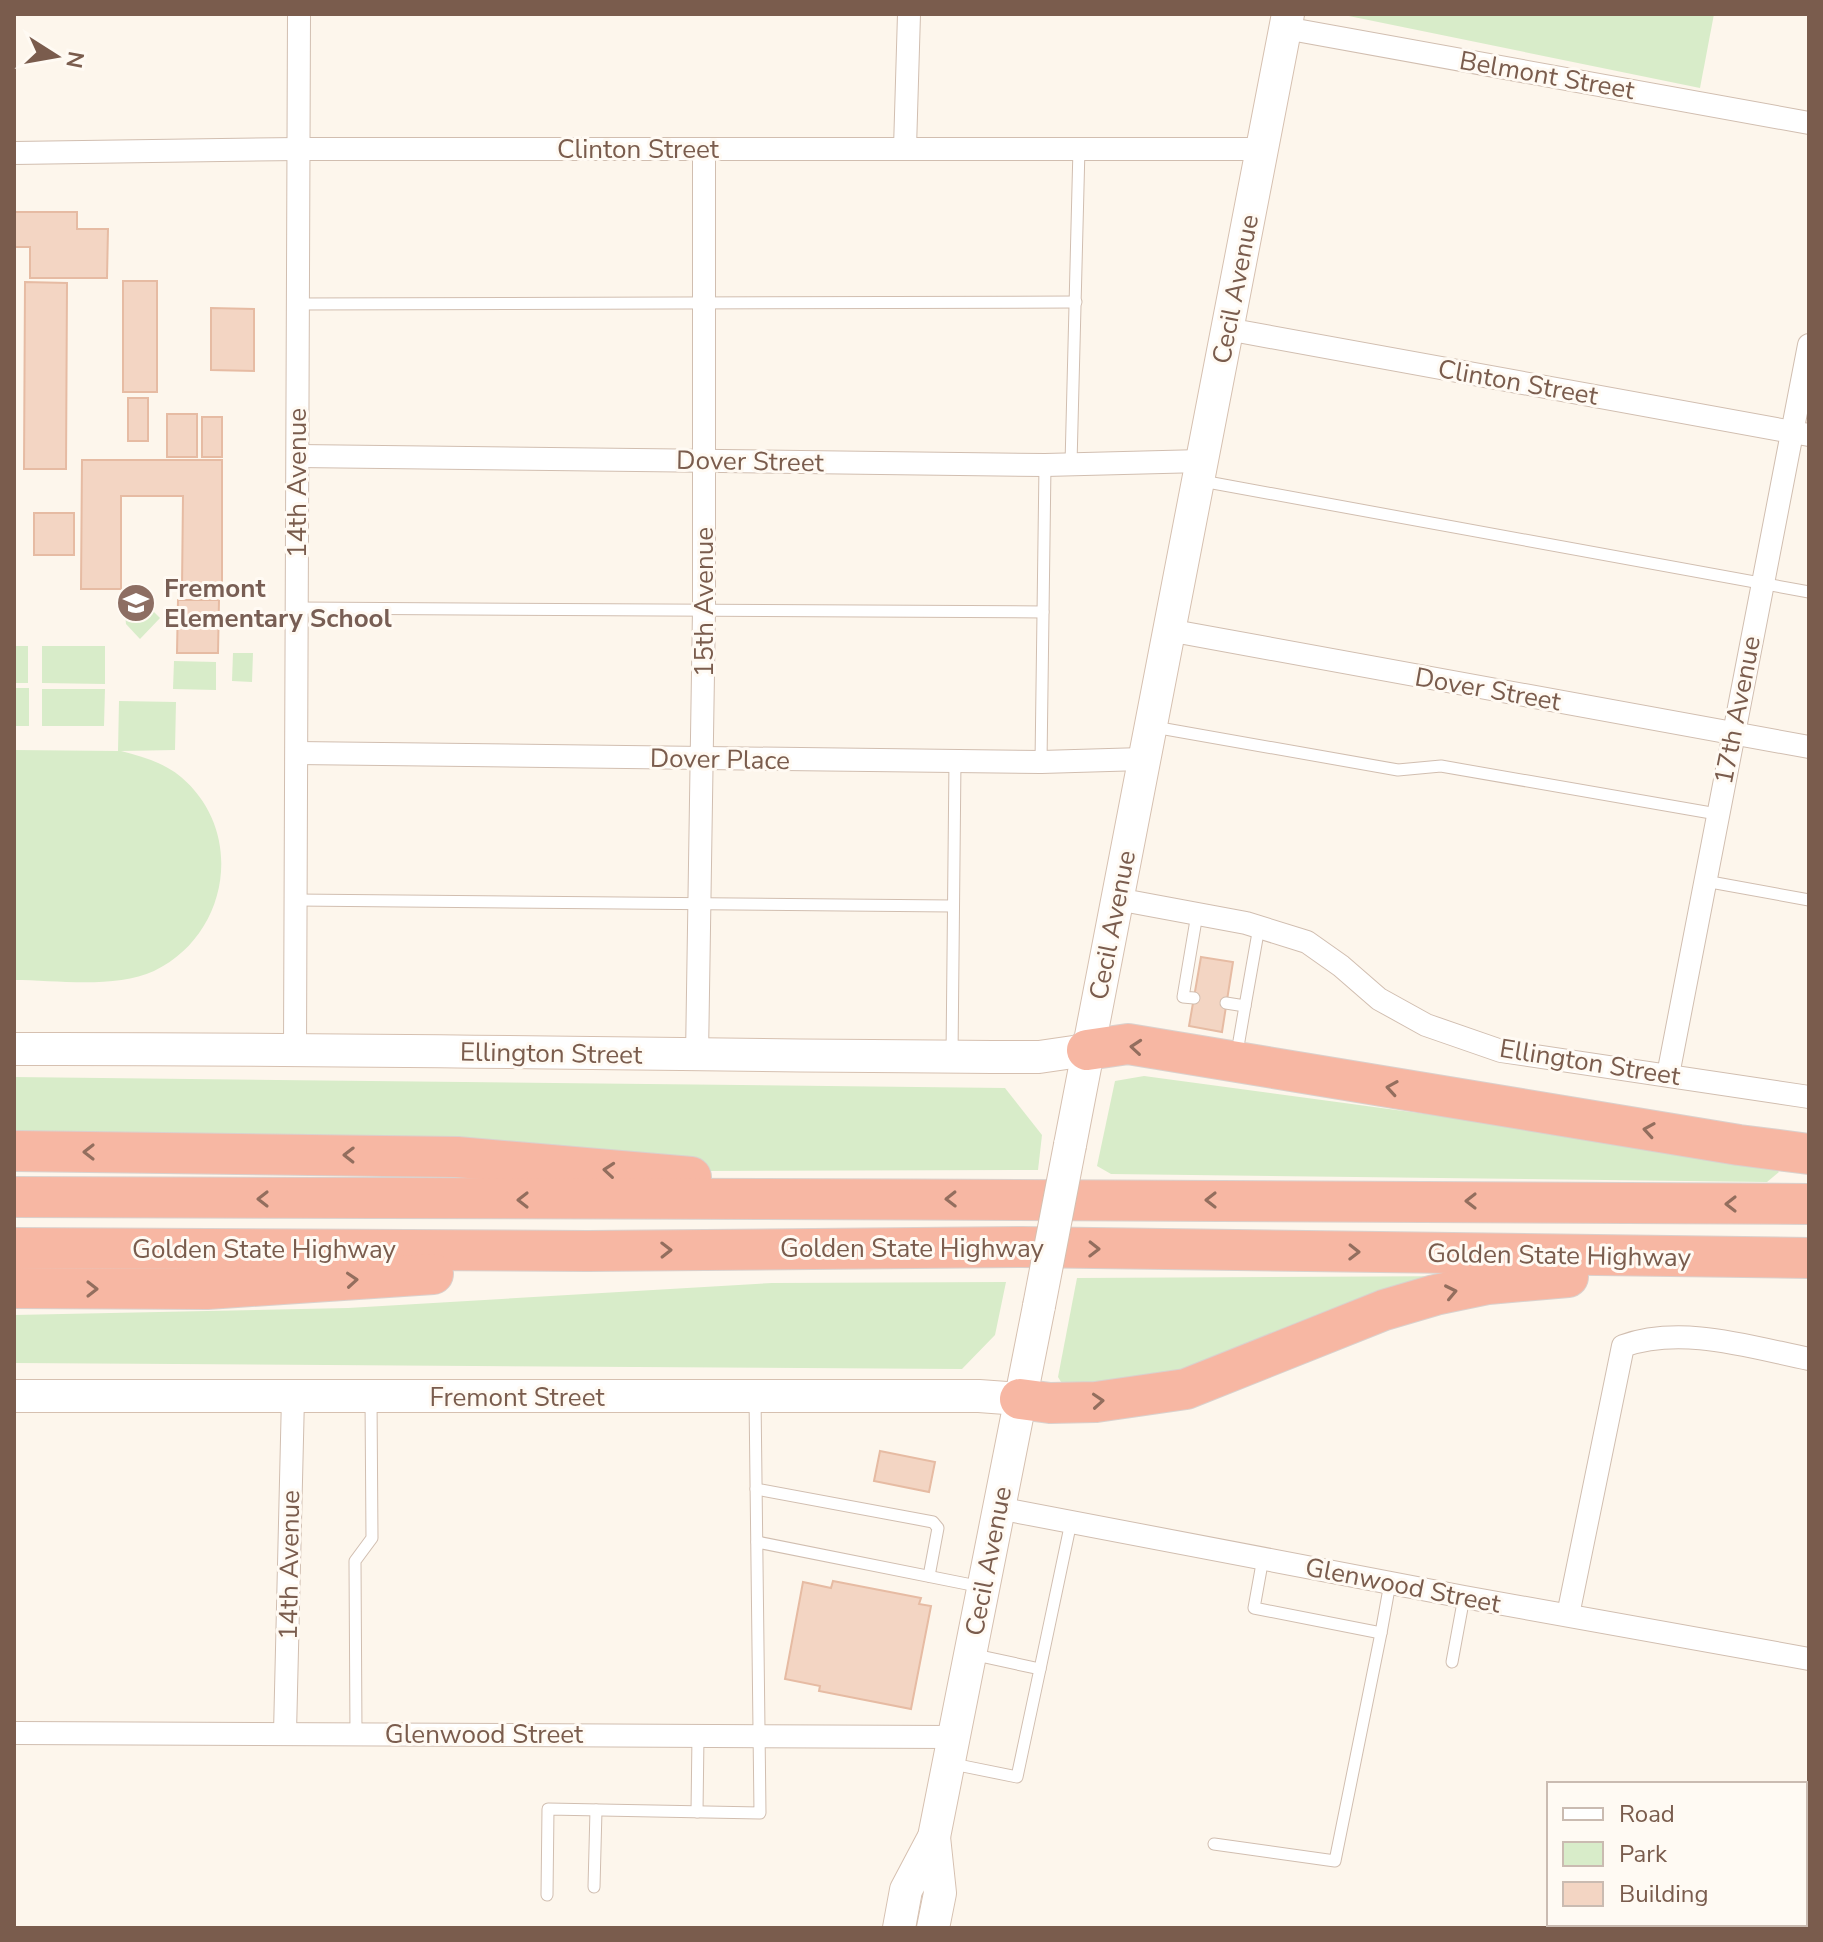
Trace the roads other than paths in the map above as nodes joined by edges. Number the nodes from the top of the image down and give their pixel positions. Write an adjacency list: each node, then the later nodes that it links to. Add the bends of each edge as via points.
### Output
1 (299, 14): 7 (street, 14th Avenue)
2 (909, 14): 5 (street)
3 (1286, 21): 4 (street, Belmont Street); 9 (main road, Cecil Avenue)
4 (1809, 123)
5 (905, 148): 6 (street, Clinton Street); 8 (street, Clinton Street)
6 (1079, 148): 9 (street, Clinton Street); 12 (lane)
7 (298, 149): 8 (street, Clinton Street); 10 (street, Clinton Street); 13 (street, 14th Avenue)
8 (704, 149): 11 (street, 15th Avenue)
9 (1262, 149): 14 (main road, Cecil Avenue)
10 (14, 153)
11 (706, 302): 12 (lane); 13 (lane); 18 (street, 15th Avenue)
12 (1076, 302): 19 (lane)
13 (298, 304): 17 (street, 14th Avenue)
14 (1227, 329): 16 (street, Clinton Street); 21 (main road, Cecil Avenue)
15 (1809, 345): 16 (street, 17th Avenue)
16 (1800, 434): 22 (street, 17th Avenue)
17 (298, 456): 18 (street, Dover Street); 24 (street, 14th Avenue)
18 (704, 461): 20 (street, Dover Street); 25 (street, 15th Avenue)
19 (1071, 464): 20 (street, Dover Street); 21 (street, Dover Street)
20 (1045, 465): 26 (lane)
21 (1200, 470): 22 (lane); 27 (main road, Cecil Avenue)
22 (1762, 584): 23 (lane); 29 (street, 17th Avenue)
23 (1809, 592)
24 (297, 608): 25 (lane); 31 (street, 14th Avenue)
25 (704, 609): 26 (lane); 32 (street, 15th Avenue)
26 (1043, 612): 35 (lane)
27 (1168, 630): 28 (main road, Cecil Avenue); 29 (street, Dover Street)
28 (1150, 726): 33 (main road, Cecil Avenue); 36 (lane, via 1398,770 1441,766)
29 (1732, 733): 30 (street, Dover Street); 36 (street, 17th Avenue)
30 (1809, 747)
31 (297, 753): 32 (street, Dover Place); 39 (street, 14th Avenue)
32 (702, 759): 34 (street, Dover Place); 41 (street, 15th Avenue)
33 (1143, 759): 35 (street, Dover Place); 38 (main road, Cecil Avenue)
34 (955, 760): 35 (street, Dover Place); 42 (lane)
35 (1041, 762)
36 (1717, 814): 37 (street, 17th Avenue)
37 (1704, 881): 40 (lane); 54 (street, 17th Avenue)
38 (1117, 899): 43 (street, Ellington Street); 51 (main road, Cecil Avenue)
39 (296, 900): 41 (lane); 49 (street, 14th Avenue)
40 (1809, 900)
41 (701, 903): 42 (lane); 52 (street, 15th Avenue)
42 (952, 906): 53 (lane)
43 (1197, 914): 44 (street, Ellington Street); 45 (lane, via 1183,997)
44 (1259, 927): 47 (lane); 54 (street, Ellington Street, via 1307,942 1379,999 1426,1025 1501,1051)
45 (1194, 998)
46 (1226, 1003): 47 (lane)
47 (1245, 1006): 48 (lane)
48 (1239, 1041)
49 (295, 1048): 50 (main road, Ellington Street); 52 (main road, Ellington Street)
50 (14, 1049)
51 (1087, 1050): 53 (main road, Ellington Street, via 1039,1057); 57 (highway, one-way to 51, via 1128,1044); 70 (main road, Cecil Avenue, bridge)
52 (697, 1056): 53 (main road, Ellington Street)
53 (952, 1056)
54 (1668, 1075): 55 (street, Ellington Street)
55 (1809, 1097)
56 (14, 1151): 59 (highway, one-way to 56, via 690,1177 457,1157)
57 (1809, 1154)
58 (14, 1197): 59 (highway, Golden State Highway, one-way to 58)
59 (853, 1200): 60 (highway, Golden State Highway, one-way to 59)
60 (1809, 1204)
61 (14, 1248): 62 (highway, Golden State Highway)
62 (588, 1251): 63 (highway, Golden State Highway, one-way to 63, via 1022,1247); 64 (highway, one-way to 62, via 239,1287 444,1273)
63 (1806, 1258): 70 (highway, one-way to 63, via 1096,1402 1186,1389 1384,1310 1488,1284)
64 (14, 1288)
65 (1809, 1359): 80 (street, via 1710,1339 1642,1339 1623,1346)
66 (14, 1396): 68 (main road, Fremont Street)
67 (755, 1396): 69 (main road, Fremont Street); 70 (main road, Fremont Street); 71 (lane)
68 (293, 1397): 69 (main road, Fremont Street); 87 (street, 14th Avenue)
69 (371, 1397): 88 (lane, via 372,1538 355,1561)
70 (1020, 1399): 72 (main road, Cecil Avenue)
71 (756, 1489): 74 (lane); 76 (lane, via 933,1522 938,1528)
72 (998, 1508): 73 (street, Glenwood Street); 78 (main road, Cecil Avenue)
73 (1071, 1522): 75 (street, Glenwood Street); 85 (lane)
74 (757, 1542): 76 (lane); 90 (lane)
75 (1263, 1558): 77 (street, Glenwood Street); 81 (lane, via 1254,1608)
76 (929, 1576): 78 (lane)
77 (1390, 1583): 79 (street, Glenwood Street); 81 (lane)
78 (983, 1587): 82 (main road, Cecil Avenue)
79 (1464, 1597): 80 (street, Glenwood Street); 84 (lane)
80 (1568, 1615): 83 (street, Glenwood Street)
81 (1381, 1633): 95 (lane, via 1335,1861)
82 (970, 1654): 85 (lane); 91 (main road, Cecil Avenue)
83 (1809, 1659)
84 (1452, 1662)
85 (1040, 1669): 91 (lane, via 1017,1777)
86 (14, 1733): 87 (street, Glenwood Street)
87 (285, 1733): 88 (street, Glenwood Street)
88 (356, 1734): 89 (street, Glenwood Street)
89 (698, 1736): 90 (street, Glenwood Street); 93 (lane)
90 (758, 1736): 91 (street, Glenwood Street); 93 (lane, via 760,1813)
91 (950, 1750): 94 (main road, Cecil Avenue)
92 (596, 1810): 93 (lane); 96 (lane); 97 (lane, via 548,1809)
93 (697, 1812)
94 (934, 1837): 98 (main road, Cecil Avenue, via 906,1890); 99 (main road, Cecil Avenue, via 940,1893)
95 (1214, 1844)
96 (594, 1887)
97 (547, 1895)
98 (899, 1928)
99 (933, 1928)

